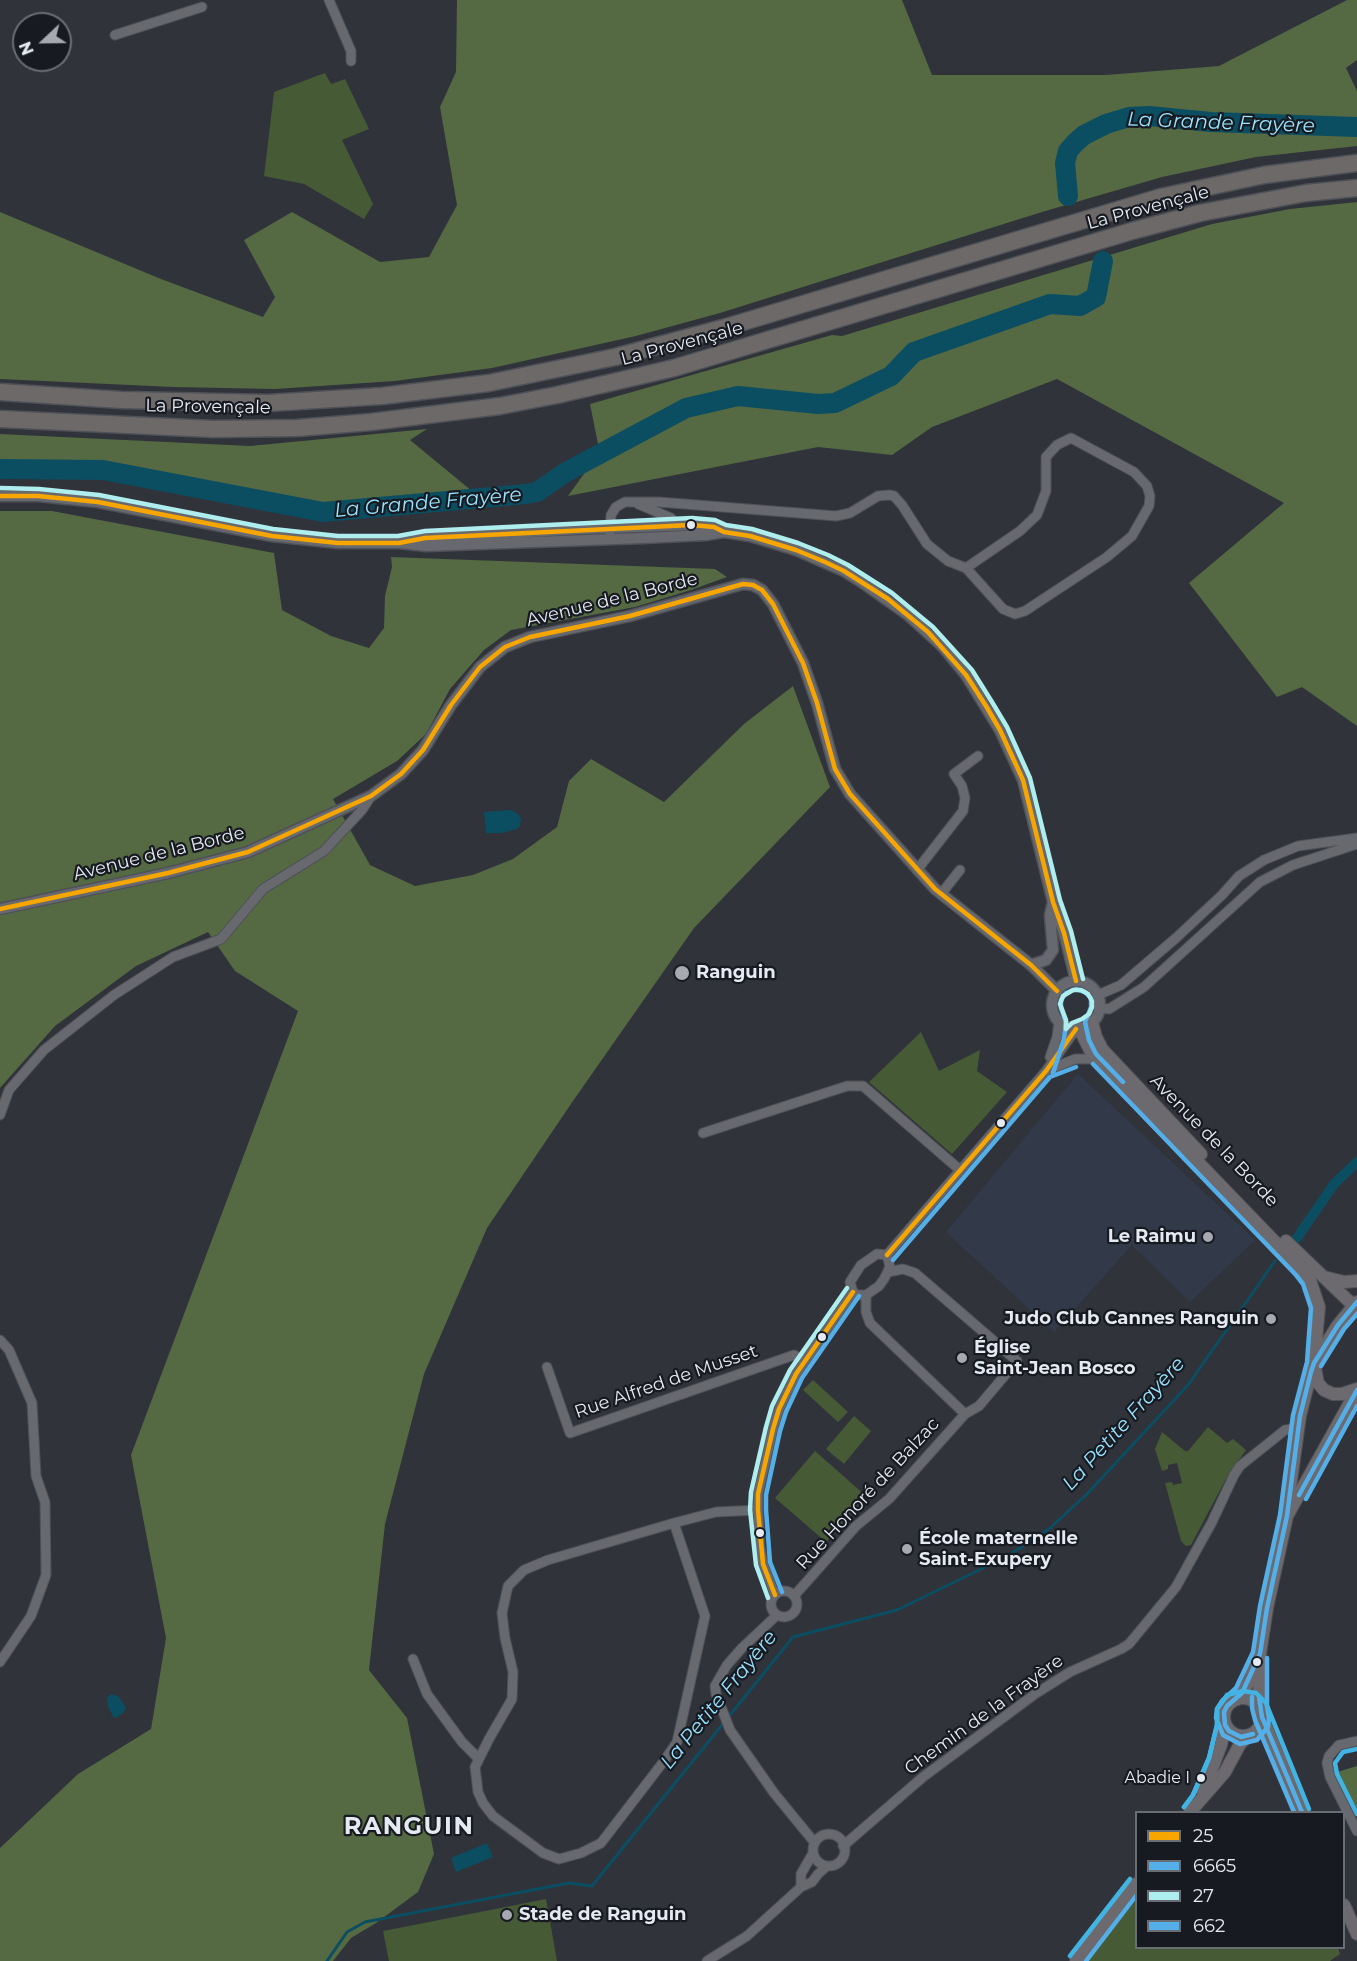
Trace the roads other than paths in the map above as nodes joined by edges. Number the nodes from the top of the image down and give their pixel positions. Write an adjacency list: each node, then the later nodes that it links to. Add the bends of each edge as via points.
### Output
1 (329, 0): 4 (street, via 351,51)
2 (202, 7): 3 (street)
3 (115, 35)
4 (351, 61)
5 (1357, 163): 7 (highway, La Provençale, via 1264,175 1161,197 723,328 615,357 489,383 382,396 268,403)
6 (1357, 188): 8 (highway, La Provençale, via 1306,193 1200,213 674,368 500,406 297,428 213,429)
7 (0, 392)
8 (0, 419)
9 (0, 496): 14 (street, via 98,502 287,538 338,543 426,546)
10 (629, 502): 11 (street); 12 (street); 14 (street, via 616,507 611,515)
11 (685, 504): 12 (street, via 670,512); 15 (street, via 836,516 850,513 878,496 894,496 927,544 948,561)
12 (675, 522): 13 (street); 14 (street)
13 (724, 532): 14 (street); 23 (street, via 796,550 844,571 888,599 948,652 986,706 1023,780)
14 (610, 533)
15 (966, 568): 15 (street, via 1037,515 1046,491 1046,457 1071,438 1134,472 1148,486 1149,506 1132,536 1025,611 1015,614 1002,609)
16 (978, 756): 20 (street, via 954,774 965,798 963,811)
17 (371, 796): 20 (street, Avenue de la Borde, via 401,774 423,750 480,667 505,648 530,637 630,616 743,584 753,585 773,604 803,663 835,769 850,794); 24 (street, Avenue de la Borde, via 231,858); 35 (street, via 324,851 263,889 221,939 173,957 114,995 44,1050 9,1090)
18 (1357, 838): 28 (street, via 1298,846 1264,860 1239,876 1121,985)
19 (1357, 844): 29 (street, via 1293,865 1260,882 1144,987 1110,1008)
20 (917, 870): 22 (street)
21 (960, 870): 22 (street)
22 (941, 894): 25 (street)
23 (1053, 902): 25 (street, via 1053,950 1046,960); 26 (street)
24 (0, 909)
25 (1031, 966): 27 (street)
26 (1076, 981): 27 (street); 28 (street, via 1089,985)
27 (1057, 991): 30 (street, via 1052,1003)
28 (1098, 995): 29 (street)
29 (1100, 1008): 31 (street)
30 (1059, 1022): 32 (street); 34 (street)
31 (1092, 1022): 32 (street); 40 (main road, Avenue de la Borde, via 1102,1049)
32 (1077, 1028): 33 (main road); 34 (street)
33 (1098, 1059): 34 (street, via 1075,1059); 47 (main road, via 1310,1280 1319,1307)
34 (1046, 1071): 37 (street)
35 (0, 1115)
36 (703, 1133): 37 (street, via 847,1086 863,1086)
37 (960, 1170): 38 (street)
38 (887, 1255): 39 (street); 42 (street, via 877,1254 861,1266 850,1282)
39 (888, 1272): 43 (street, via 879,1286); 50 (street, Rue Honoré de Balzac, via 903,1269 915,1273 1017,1361 979,1406)
40 (1323, 1277): 41 (main road); 44 (main road, Avenue de la Borde)
41 (1357, 1281)
42 (853, 1293): 43 (street); 46 (street)
43 (866, 1295): 50 (street, via 870,1323)
44 (1356, 1306): 47 (main road, via 1338,1325)
45 (0, 1340): 60 (street, via 9,1350 32,1403 36,1476 45,1502 46,1575 31,1616)
46 (804, 1360): 48 (street, Rue Alfred de Musset, via 794,1355 570,1433); 52 (street, via 779,1408 758,1494)
47 (1314, 1363): 49 (main road, via 1318,1383 1324,1390 1342,1394); 51 (main road)
48 (547, 1367)
49 (1357, 1390): 53 (main road)
50 (965, 1414): 56 (street, Rue Honoré de Balzac, via 890,1499 856,1526)
51 (1299, 1428): 53 (main road); 72 (street, Chemin de la Frayère, via 1285,1430 1240,1466 1176,1587 1129,1644 1035,1694 923,1777)
52 (758, 1510): 54 (street, via 716,1512); 55 (street, via 760,1547)
53 (1287, 1516): 58 (main road)
54 (674, 1523): 67 (street, via 548,1560 524,1570 508,1586 502,1613 513,1672 512,1699); 67 (street, via 705,1616 676,1742 607,1836 601,1843 559,1859 543,1853 493,1816 483,1803 475,1767)
55 (775, 1595): 56 (street, via 787,1592); 57 (street, via 771,1606)
56 (794, 1596): 57 (street, via 795,1611 789,1617)
57 (777, 1615): 73 (street, via 742,1648 716,1686 730,1730)
58 (1260, 1654): 61 (main road); 62 (main road)
59 (414, 1659): 67 (street, via 427,1694)
60 (0, 1662)
61 (1238, 1699): 62 (main road, via 1252,1700); 63 (main road, via 1227,1706)
62 (1261, 1712): 64 (main road, via 1258,1730); 66 (main road)
63 (1225, 1725): 64 (main road, via 1234,1735); 68 (main road)
64 (1251, 1735): 66 (main road); 68 (main road)
65 (1357, 1741): 71 (street, via 1339,1745 1327,1762 1330,1777)
66 (1278, 1755): 70 (main road)
67 (479, 1759)
68 (1200, 1799): 69 (main road)
69 (1191, 1811)
70 (1302, 1811)
71 (1357, 1831)
72 (843, 1845): 73 (street, via 830,1835 821,1836); 74 (street, via 842,1858)
73 (814, 1848): 74 (street, via 818,1862); 75 (street, via 801,1874)
74 (827, 1866): 75 (street, via 812,1882)
75 (801, 1887): 79 (street, via 747,1936)
76 (1135, 1887): 80 (main road)
77 (1345, 1907): 78 (main road)
78 (1357, 1934)
79 (707, 1961)
80 (1076, 1961)

